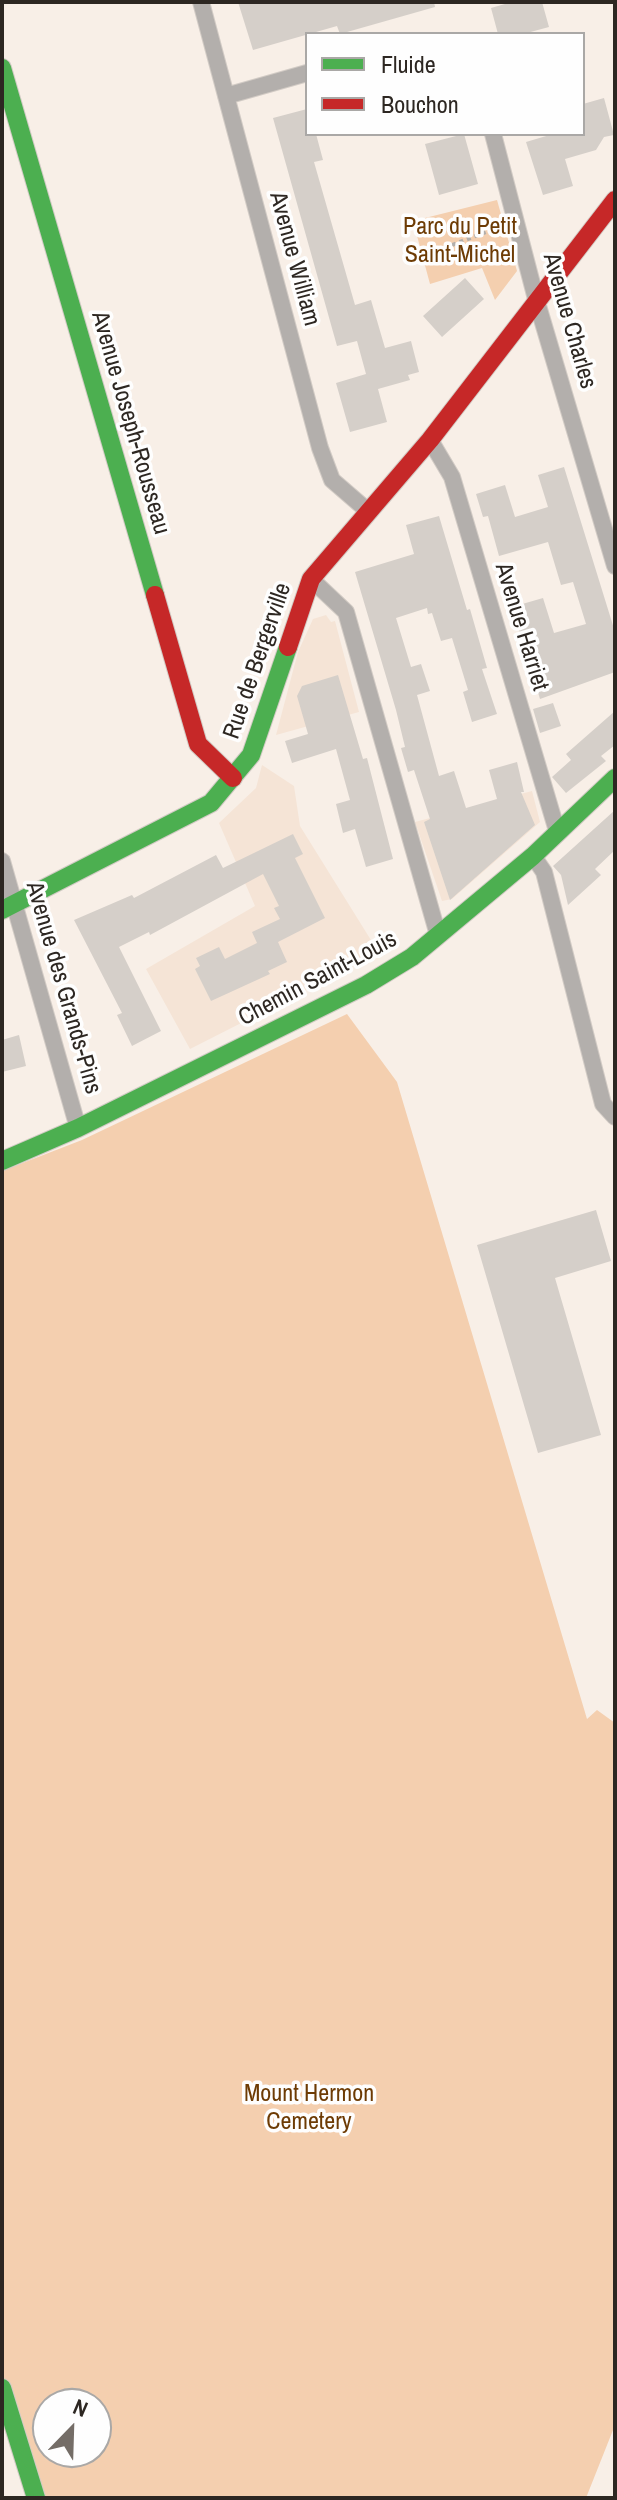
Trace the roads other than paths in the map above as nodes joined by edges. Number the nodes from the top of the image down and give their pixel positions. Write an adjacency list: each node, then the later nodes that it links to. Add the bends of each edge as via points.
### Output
1 (201, 2): 4 (street, Avenue William)
2 (2, 68): 12 (street, Avenue Joseph-Rousseau, via 198,744)
3 (305, 74): 4 (street)
4 (226, 96): 9 (street, Avenue William, via 320,448 332,480)
5 (494, 136): 7 (street, Avenue Charles)
6 (615, 200): 7 (street, Rue de Bergerville)
7 (536, 299): 8 (street, Rue de Bergerville); 10 (street, Avenue Charles)
8 (430, 440): 9 (street, Rue de Bergerville); 14 (street, Avenue Harriet, via 452,477)
9 (369, 512): 11 (street, Rue de Bergerville)
10 (615, 566)
11 (311, 579): 12 (street, Rue de Bergerville, via 251,755); 18 (street, via 346,612)
12 (233, 778): 17 (street, Rue de Bergerville, via 211,803 190,816)
13 (615, 778): 14 (street, Chemin Saint-Louis)
14 (557, 831): 15 (street, Chemin Saint-Louis)
15 (533, 856): 18 (street, Chemin Saint-Louis); 19 (street, via 544,872 603,1104)
16 (2, 861): 17 (street, Avenue des Grands-Pins)
17 (8, 907): 20 (street, Avenue des Grands-Pins)
18 (438, 935): 20 (street, Chemin Saint-Louis, via 366,985)
19 (615, 1117)
20 (78, 1128): 21 (street, Chemin Saint-Louis)
21 (2, 1161)
22 (3, 2396): 23 (street)
23 (36, 2498)

